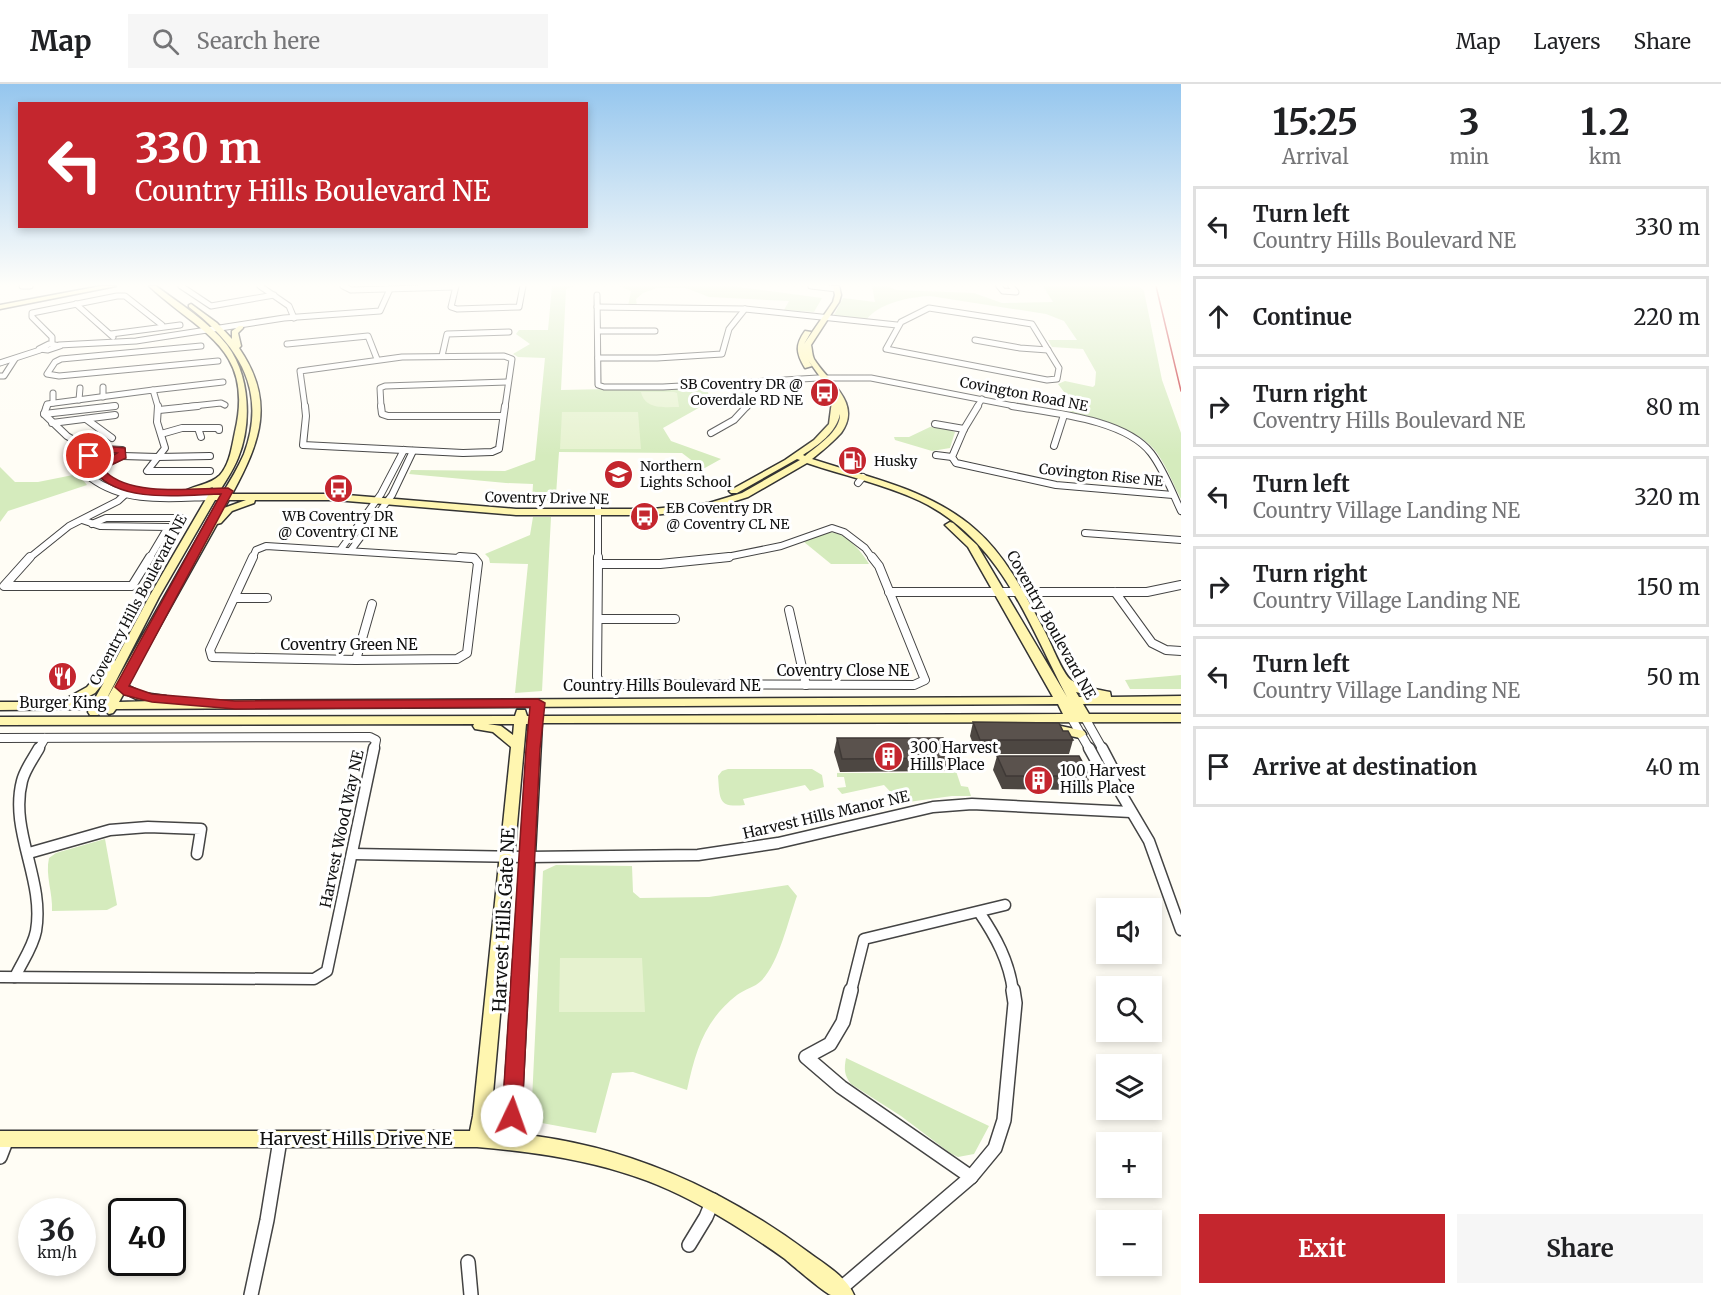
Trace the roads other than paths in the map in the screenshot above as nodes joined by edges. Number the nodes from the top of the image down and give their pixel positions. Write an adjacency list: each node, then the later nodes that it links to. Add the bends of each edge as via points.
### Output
1 (52, 343): 17 (street); 21 (street)
2 (128, 343): 15 (street)
3 (223, 343): 72 (street, Coventry Hills Boulevard NE, via 242,382 243,403 234,458)
4 (231, 343): 20 (street, Coventry Hills Boulevard NE)
5 (236, 343): 20 (street)
6 (309, 343): 16 (street)
7 (370, 343): 27 (street)
8 (445, 343): 24 (street)
9 (598, 343): 25 (street)
10 (725, 343): 25 (street, via 722,354)
11 (808, 343): 32 (street, Coventry Drive NE, via 810,358)
12 (890, 343): 22 (street, via 886,350 890,352 1057,379 1059,368)
13 (993, 343): 22 (street)
14 (1044, 343): 22 (street)
15 (111, 345): 17 (street); 23 (street)
16 (287, 345)
17 (58, 346): 21 (street)
18 (201, 346): 19 (street)
19 (185, 347): 23 (street); 30 (street)
20 (237, 347): 78 (street, Coventry Hills Boulevard NE, via 250,374 256,420 249,452)
21 (40, 350): 26 (street)
22 (1048, 350)
23 (107, 354): 30 (street, via 61,359 47,374)
24 (442, 356): 27 (street); 34 (street, via 509,357 512,359)
25 (598, 358): 35 (street, Covington Road NE, via 598,385 604,387)
26 (15, 359): 29 (street); 31 (street)
27 (376, 359): 62 (street, via 300,371 306,416 302,443 310,447)
28 (218, 362): 30 (street)
29 (0, 363)
30 (191, 364)
31 (0, 376)
32 (821, 378): 35 (street, Covington Road NE); 41 (street, Covington Road NE, via 871,378); 70 (street, Coventry Drive NE, via 843,404 844,419 837,432)
33 (223, 382): 38 (street)
34 (507, 382): 50 (street); 50 (street, via 380,388 382,414 388,416)
35 (741, 383): 57 (street, via 750,401 747,408)
36 (103, 387): 40 (street)
37 (80, 388): 42 (street)
38 (153, 390): 40 (street); 46 (street)
39 (53, 393): 43 (street)
40 (104, 397): 42 (street)
41 (982, 399): 49 (street, Covington Road NE); 55 (street)
42 (79, 400): 43 (street)
43 (53, 403): 47 (street, via 47,404)
44 (225, 405): 46 (street)
45 (115, 406): 47 (street)
46 (159, 410): 58 (street)
47 (44, 414): 52 (street)
48 (115, 415): 51 (street)
49 (1064, 415): 61 (street); 80 (street, Covington Road NE, via 1115,427 1137,438 1156,456)
50 (503, 416): 63 (street, via 499,449 492,452)
51 (86, 419): 52 (street); 60 (street)
52 (52, 423): 64 (street, via 71,440)
53 (935, 424): 55 (street)
54 (198, 428): 56 (street); 58 (street); 59 (street)
55 (964, 429): 69 (street)
56 (219, 430)
57 (711, 433)
58 (161, 434): 68 (street, via 165,448)
59 (201, 437)
60 (112, 438)
61 (1054, 446)
62 (404, 450): 63 (street); 82 (street)
63 (413, 451): 82 (street)
64 (94, 452): 66 (street, via 122,450); 76 (street, via 89,456 91,478 106,489)
65 (936, 455): 69 (street, Covington Rise NE)
66 (122, 456): 68 (street); 76 (street, via 100,472)
67 (210, 456): 68 (street)
68 (158, 457): 71 (street, via 147,471)
69 (952, 458): 73 (street, Covington Rise NE, via 956,463)
70 (797, 460): 74 (street, Coventry Boulevard NE); 83 (street, Coventry Drive NE, via 746,495 710,506 653,512)
71 (210, 471)
72 (225, 475): 77 (street); 79 (street, Coventry Hills Boulevard NE)
73 (1012, 476): 75 (street); 80 (street, Covington Rise NE, via 1056,485)
74 (860, 480): 97 (street, Coventry Boulevard NE, via 911,502 958,531 972,545); 98 (street, Coventry Boulevard NE, via 914,495 947,513 976,535)
75 (1007, 484)
76 (126, 492): 77 (street); 79 (street); 86 (street)
77 (188, 492): 79 (street)
78 (227, 494): 79 (street, Coventry Drive NE); 81 (street, Coventry Drive NE); 82 (street, Coventry Drive NE, via 292,490); 89 (street, Coventry Hills Boulevard NE)
79 (213, 495): 100 (street, Coventry Hills Boulevard NE)
80 (1173, 495): 84 (street, Covington Road NE)
81 (273, 496): 82 (street, Coventry Drive NE); 89 (street, via 231,508)
82 (383, 497): 83 (street, Coventry Drive NE, via 459,509); 91 (street); 92 (street)
83 (598, 509): 93 (street, Coventry Close NE)
84 (1181, 511)
85 (181, 518): 87 (street, via 106,518)
86 (82, 519): 87 (street); 87 (street, via 55,536 4,586 132,586 168,527)
87 (92, 524)
88 (1085, 533): 90 (street)
89 (206, 536): 94 (street, Coventry Hills Boulevard NE)
90 (1181, 540)
91 (341, 549): 92 (street, Coventry Green NE); 101 (street, Coventry Green NE, via 275,546 256,550)
92 (351, 550): 109 (street, Coventry Green NE, via 457,556 474,558 478,563 466,652 457,659)
93 (597, 564): 96 (street, Coventry Close NE, via 725,558 780,546 832,528 865,548 879,566); 105 (street, Coventry Close NE)
94 (185, 572): 100 (street); 112 (street, Coventry Hills Boulevard NE)
95 (1181, 585): 99 (street, via 1147,592)
96 (889, 592): 97 (street); 111 (street, Coventry Close NE, via 923,683)
97 (1000, 592): 98 (street); 114 (street, Coventry Boulevard NE)
98 (1016, 592): 99 (street); 110 (street, Coventry Boulevard NE)
99 (1115, 592): 108 (street, via 1152,643 1166,650)
100 (154, 597): 107 (street, Coventry Hills Boulevard NE)
101 (235, 598): 102 (street); 109 (street, Coventry Green NE, via 210,650 212,657)
102 (267, 598)
103 (372, 604): 109 (street)
104 (789, 609): 111 (street)
105 (598, 619): 106 (street); 111 (street, Coventry Close NE, via 597,677 601,684)
106 (675, 619)
107 (130, 645): 121 (street, via 91,690); 122 (street, Coventry Hills Boulevard NE)
108 (1181, 651)
109 (356, 660)
110 (1063, 680): 115 (street, Coventry Boulevard NE); 116 (street, via 1083,691)
111 (806, 685)
112 (122, 687): 119 (street, via 146,697); 123 (street, Coventry Hills Boulevard NE)
113 (1181, 700): 116 (street, Country Hills Boulevard NE)
114 (1061, 701): 115 (street, Country Hills Boulevard NE); 118 (street, Country Hills Boulevard NE); 126 (street, Coventry Boulevard NE)
115 (1074, 701): 116 (street, Country Hills Boulevard NE); 126 (street, Coventry Boulevard NE)
116 (1136, 701)
117 (522, 703): 118 (street, Country Hills Boulevard NE); 119 (street, Country Hills Boulevard NE); 127 (street, Harvest Hills Gate NE)
118 (538, 703): 127 (street, Harvest Hills Gate NE)
119 (235, 705): 123 (street, Country Hills Boulevard NE)
120 (0, 706): 121 (street, Country Hills Boulevard NE)
121 (58, 706): 122 (street, Country Hills Boulevard NE)
122 (97, 706): 123 (street, Country Hills Boulevard NE); 129 (street, Coventry Hills Boulevard NE)
123 (111, 706): 130 (street, Coventry Hills Boulevard NE)
124 (1181, 718): 126 (street)
125 (965, 719): 126 (street); 127 (street); 132 (street)
126 (1079, 719): 132 (street); 136 (street, via 1113,769)
127 (528, 720): 131 (street); 135 (street, Harvest Hills Gate NE); 142 (street, Harvest Hills Gate NE)
128 (0, 721): 129 (street)
129 (88, 721): 130 (street)
130 (103, 721): 131 (street)
131 (439, 721): 135 (street, via 496,729)
132 (1080, 734): 136 (street, via 1100,768)
133 (0, 738): 134 (street, Harvest Wood Way NE)
134 (45, 738): 138 (street, via 21,781 20,808); 140 (street, Harvest Wood Way NE, via 370,736 376,740)
135 (517, 745): 141 (street, Harvest Hills Gate NE)
136 (1113, 780): 137 (street)
137 (1131, 812): 142 (street, Harvest Hills Manor NE, via 962,805 922,809 778,843 710,854); 145 (street, via 1149,841)
138 (29, 853): 139 (street, via 110,830 148,827 201,829); 147 (street, via 38,895 37,923)
139 (196, 854)
140 (352, 854): 141 (street, Harvest Hills Manor NE); 147 (street, Harvest Wood Way NE, via 327,971 314,979)
141 (506, 856): 142 (street, Harvest Hills Manor NE); 149 (street, Harvest Hills Gate NE)
142 (527, 857): 151 (street, Harvest Hills Gate NE, via 512,1116)
143 (1005, 905): 144 (street)
144 (979, 912): 153 (street, via 999,942 1011,975 1015,1003 1004,1120 995,1148); 153 (street, via 864,939 843,1022 830,1044 806,1057 841,1087)
145 (1181, 930)
146 (0, 977): 147 (street, Harvest Wood Way NE)
147 (15, 977)
148 (4, 1139): 150 (street, Harvest Hills Drive NE); 152 (street, Harvest Hills Drive NE)
149 (477, 1139): 150 (street, Harvest Hills Drive NE); 151 (street, Harvest Hills Drive NE)
150 (280, 1140): 158 (street)
151 (507, 1140): 154 (street, Harvest Hills Drive NE, via 603,1156)
152 (0, 1157)
153 (971, 1178): 157 (street)
154 (713, 1200): 155 (street); 157 (street, Harvest Hills Drive NE, via 758,1226)
155 (689, 1245)
156 (468, 1262): 159 (street)
157 (842, 1292)
158 (251, 1295)
159 (471, 1295)

